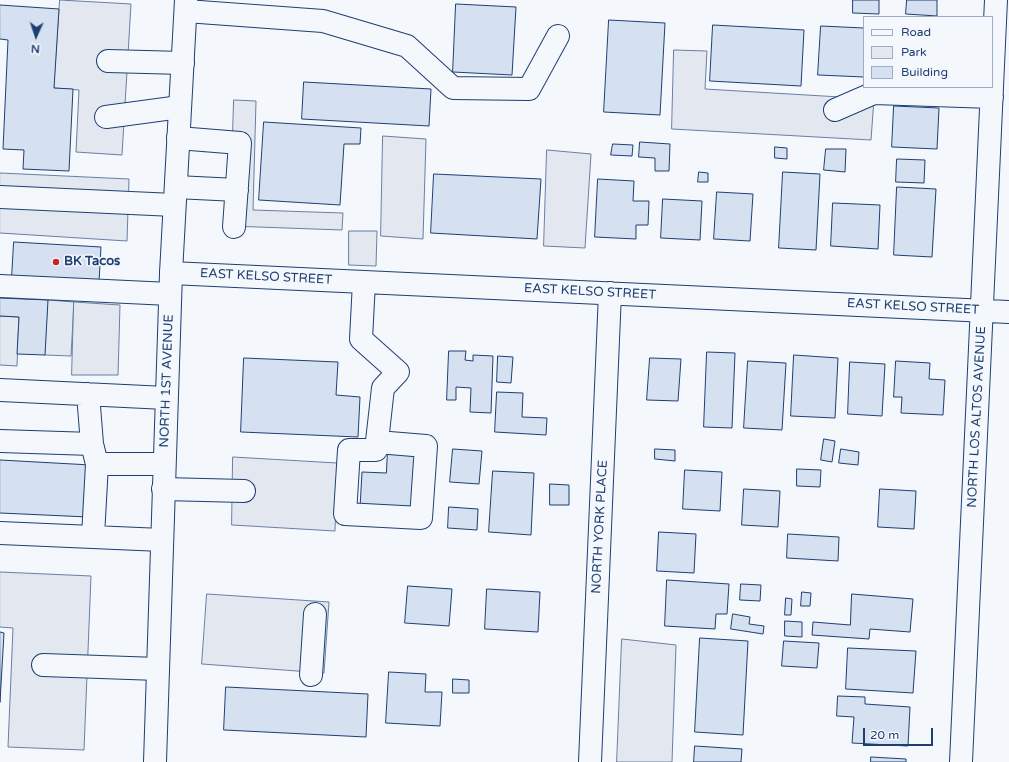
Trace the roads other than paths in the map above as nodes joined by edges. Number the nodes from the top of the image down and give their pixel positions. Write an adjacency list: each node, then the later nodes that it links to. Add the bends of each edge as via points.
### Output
1 (996, 0): 7 (street, NORTH LOS ALTOS AVENUE)
2 (186, 5): 3 (street, via 323,21 407,46 453,88 530,89); 5 (street, NORTH 1ST AVENUE)
3 (558, 36)
4 (108, 61): 5 (street)
5 (183, 63): 6 (street, NORTH 1ST AVENUE)
6 (180, 107): 9 (street); 10 (street, NORTH 1ST AVENUE)
7 (997, 107): 8 (street, via 874,93); 19 (street, NORTH LOS ALTOS AVENUE)
8 (835, 110)
9 (106, 117)
10 (178, 138): 11 (street, via 240,143); 12 (street, NORTH 1ST AVENUE)
11 (237, 190): 12 (street); 14 (street)
12 (175, 196): 13 (street); 16 (street, NORTH 1ST AVENUE)
13 (0, 197)
14 (234, 227)
15 (364, 282): 16 (street, EAST KELSO STREET); 18 (street, EAST KELSO STREET); 25 (street, via 361,339 398,372 383,388)
16 (170, 284): 17 (street, EAST KELSO STREET); 23 (street, NORTH 1ST AVENUE)
17 (0, 286)
18 (610, 293): 19 (street, EAST KELSO STREET); 38 (street, NORTH YORK PLACE)
19 (982, 310): 20 (street, EAST KELSO STREET); 39 (street, NORTH LOS ALTOS AVENUE)
20 (1009, 312)
21 (0, 390): 22 (street)
22 (88, 394): 23 (street); 26 (street)
23 (166, 398): 27 (street, NORTH 1ST AVENUE)
24 (0, 441): 26 (street)
25 (377, 442): 25 (street, via 376,450 349,450 345,514 421,518 426,446)
26 (94, 454): 27 (street); 31 (street)
27 (164, 464): 28 (street, NORTH 1ST AVENUE)
28 (163, 489): 29 (street); 32 (street, NORTH 1ST AVENUE)
29 (244, 491)
30 (0, 533): 31 (street)
31 (93, 536): 32 (street)
32 (162, 540): 35 (street, NORTH 1ST AVENUE)
33 (315, 614): 36 (street)
34 (43, 665): 35 (street)
35 (158, 669): 37 (street, NORTH 1ST AVENUE)
36 (311, 675)
37 (155, 762)
38 (590, 762)
39 (961, 762)

